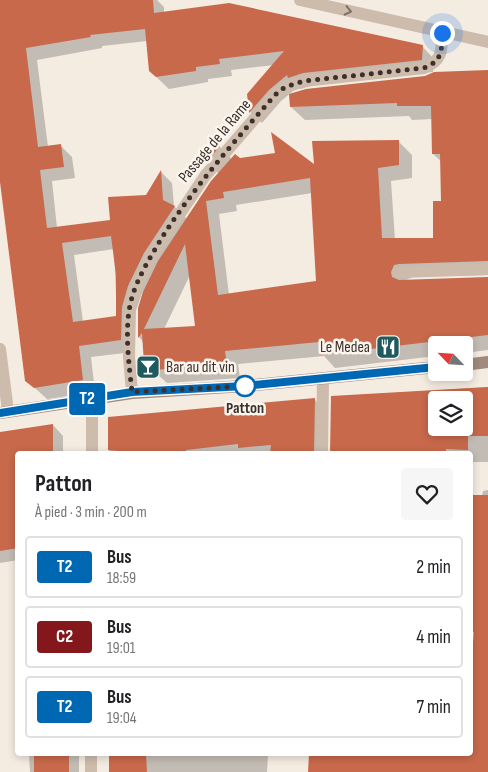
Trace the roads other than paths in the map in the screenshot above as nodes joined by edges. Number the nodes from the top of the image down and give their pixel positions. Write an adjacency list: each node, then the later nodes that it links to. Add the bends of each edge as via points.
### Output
1 (300, 0): 2 (street, one-way to 2)
2 (442, 33): 3 (street); 11 (street, Passage de la Rame, via 439,59 424,68 304,81 285,87 204,176 151,257 132,298 129,338)
3 (488, 42)
4 (488, 269): 5 (street)
5 (399, 272)
6 (0, 349): 13 (street)
7 (488, 362): 8 (main road)
8 (473, 364)
9 (428, 368): 10 (main road)
10 (323, 378): 11 (main road); 15 (street)
11 (132, 392): 12 (main road)
12 (92, 398): 13 (main road); 14 (street)
13 (4, 412)
14 (92, 451)
15 (322, 451)
16 (91, 756): 17 (street)
17 (91, 772)

